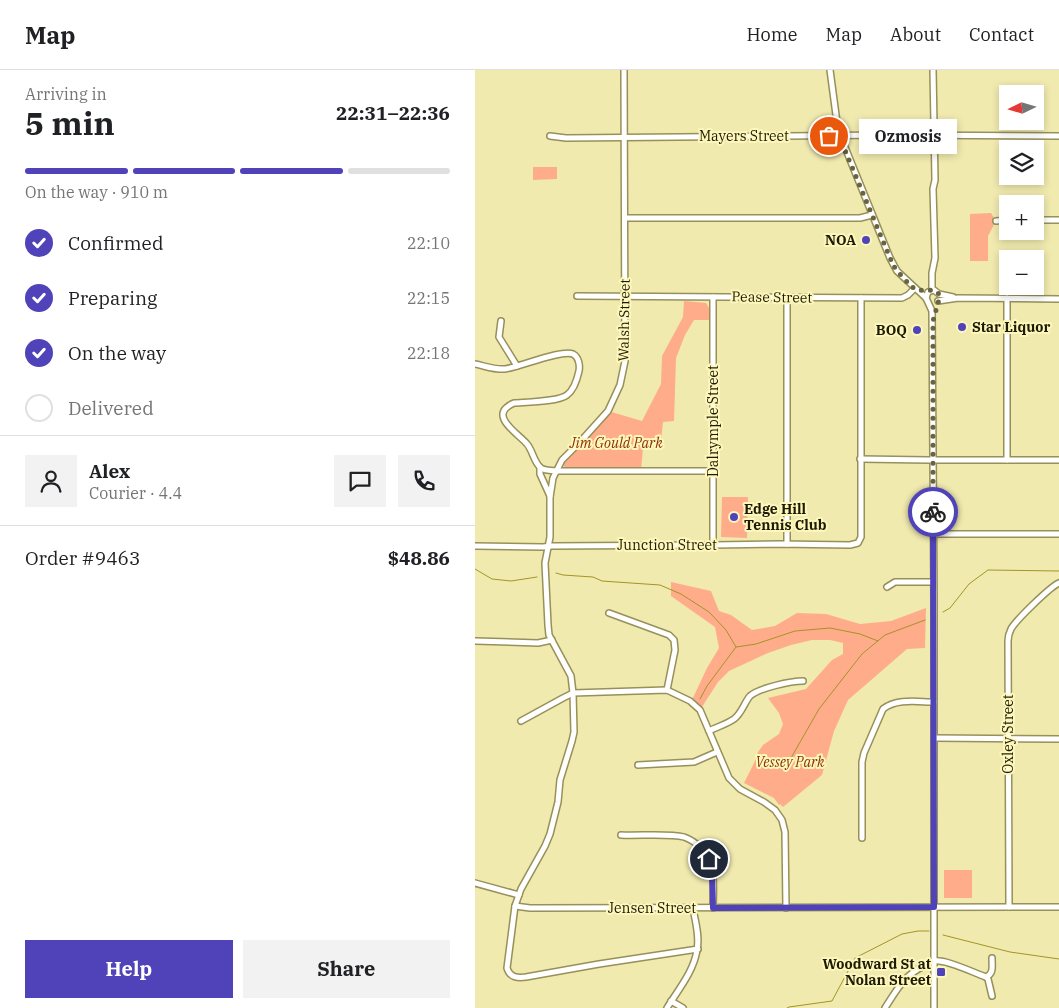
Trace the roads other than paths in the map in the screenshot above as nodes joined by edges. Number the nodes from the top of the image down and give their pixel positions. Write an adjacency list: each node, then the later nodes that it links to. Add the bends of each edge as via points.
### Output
1 (624, 70): 8 (street, Walsh Street)
2 (830, 70): 5 (street)
3 (933, 70): 6 (street)
4 (550, 136): 8 (street, Mayers Street)
5 (839, 136): 6 (street, Mayers Street); 8 (street, Mayers Street); 9 (street)
6 (933, 136): 7 (street, Mayers Street); 16 (street, via 935,258)
7 (1059, 136)
8 (624, 137): 10 (street, Walsh Street)
9 (872, 215): 10 (street, via 860,218); 15 (street, via 893,265)
10 (625, 218): 20 (street, Walsh Street)
11 (1044, 220): 12 (street)
12 (1059, 220)
13 (996, 221): 14 (street)
14 (999, 221)
15 (915, 288): 16 (street); 22 (street, Pease Street, via 902,298); 26 (street)
16 (931, 290): 17 (street); 26 (street, via 927,294)
17 (939, 294): 23 (street); 27 (street)
18 (577, 296): 20 (street, Pease Street)
19 (713, 296): 20 (street, Pease Street); 21 (street, Pease Street); 38 (street, Dalrymple Street)
20 (626, 297): 37 (street, Walsh Street, via 625,361 620,385 608,411 562,460)
21 (787, 297): 22 (street, Pease Street); 42 (street)
22 (861, 298): 32 (street)
23 (958, 298): 24 (street); 27 (street)
24 (1007, 298): 25 (street); 34 (street)
25 (1058, 298)
26 (928, 300): 27 (street, via 933,304); 29 (street)
27 (938, 302): 29 (street)
28 (501, 321): 31 (street, via 499,337)
29 (933, 321): 33 (street)
30 (475, 364): 31 (street, via 495,369)
31 (517, 366): 36 (street, via 565,353 576,356 579,363 575,383 566,396 514,403 504,411 508,426 529,445)
32 (860, 458): 33 (street); 42 (street, Junction Street, via 861,537 858,543 850,546)
33 (933, 460): 34 (street); 40 (street)
34 (1007, 460): 35 (street)
35 (1059, 460)
36 (539, 468): 37 (street); 39 (street)
37 (556, 471): 38 (street); 39 (street, Walsh Street)
38 (713, 471): 43 (street, Dalrymple Street)
39 (550, 497): 45 (street, Walsh Street)
40 (933, 534): 41 (street); 46 (street)
41 (1059, 534)
42 (787, 544): 43 (street, Junction Street)
43 (713, 545): 45 (street, Junction Street)
44 (475, 546): 45 (street, Junction Street)
45 (548, 546): 50 (street, Walsh Street, via 545,563 549,636)
46 (933, 582): 48 (street, via 895,582); 55 (street)
47 (1059, 583): 59 (street, Oxley Street, via 1017,621 1009,634)
48 (887, 587)
49 (609, 613): 53 (street, via 669,635 674,640)
50 (552, 640): 51 (street, via 538,643); 54 (street, Walsh Street, via 571,676)
51 (475, 641)
52 (803, 681): 57 (street, via 755,692 736,718)
53 (667, 690): 54 (street); 57 (street, via 690,701 700,710)
54 (573, 693): 56 (street); 66 (street, Walsh Street, via 574,732 560,780 552,826)
55 (934, 702): 58 (street); 64 (street, via 899,702 883,708 862,762)
56 (521, 721)
57 (709, 731): 61 (street)
58 (934, 738): 59 (street); 68 (street)
59 (1008, 738): 60 (street); 73 (street, Oxley Street)
60 (1059, 739)
61 (717, 752): 62 (street, via 694,762); 72 (street, via 734,785 770,806 782,820)
62 (638, 765)
63 (621, 836): 71 (street, via 676,836 694,842 705,852 711,865)
64 (862, 838)
65 (475, 883): 66 (street)
66 (519, 895): 67 (street, Walsh Street)
67 (515, 906): 70 (street, Jensen Street); 74 (street, Walsh Street, via 507,968 517,977)
68 (934, 907): 72 (street, Jensen Street); 73 (street, Jensen Street); 76 (street)
69 (1059, 907): 73 (street, Jensen Street)
70 (693, 908): 71 (street, Jensen Street); 74 (street)
71 (713, 908): 72 (street, Jensen Street)
72 (786, 908)
73 (1009, 908)
74 (698, 949): 79 (street, via 687,976)
75 (992, 958): 77 (street, via 992,973)
76 (934, 961): 77 (street, via 949,963); 82 (street, via 909,975); 83 (street)
77 (986, 978): 78 (street)
78 (992, 996)
79 (671, 1001): 80 (street); 81 (street)
80 (667, 1008)
81 (683, 1008)
82 (885, 1008)
83 (934, 1008)

